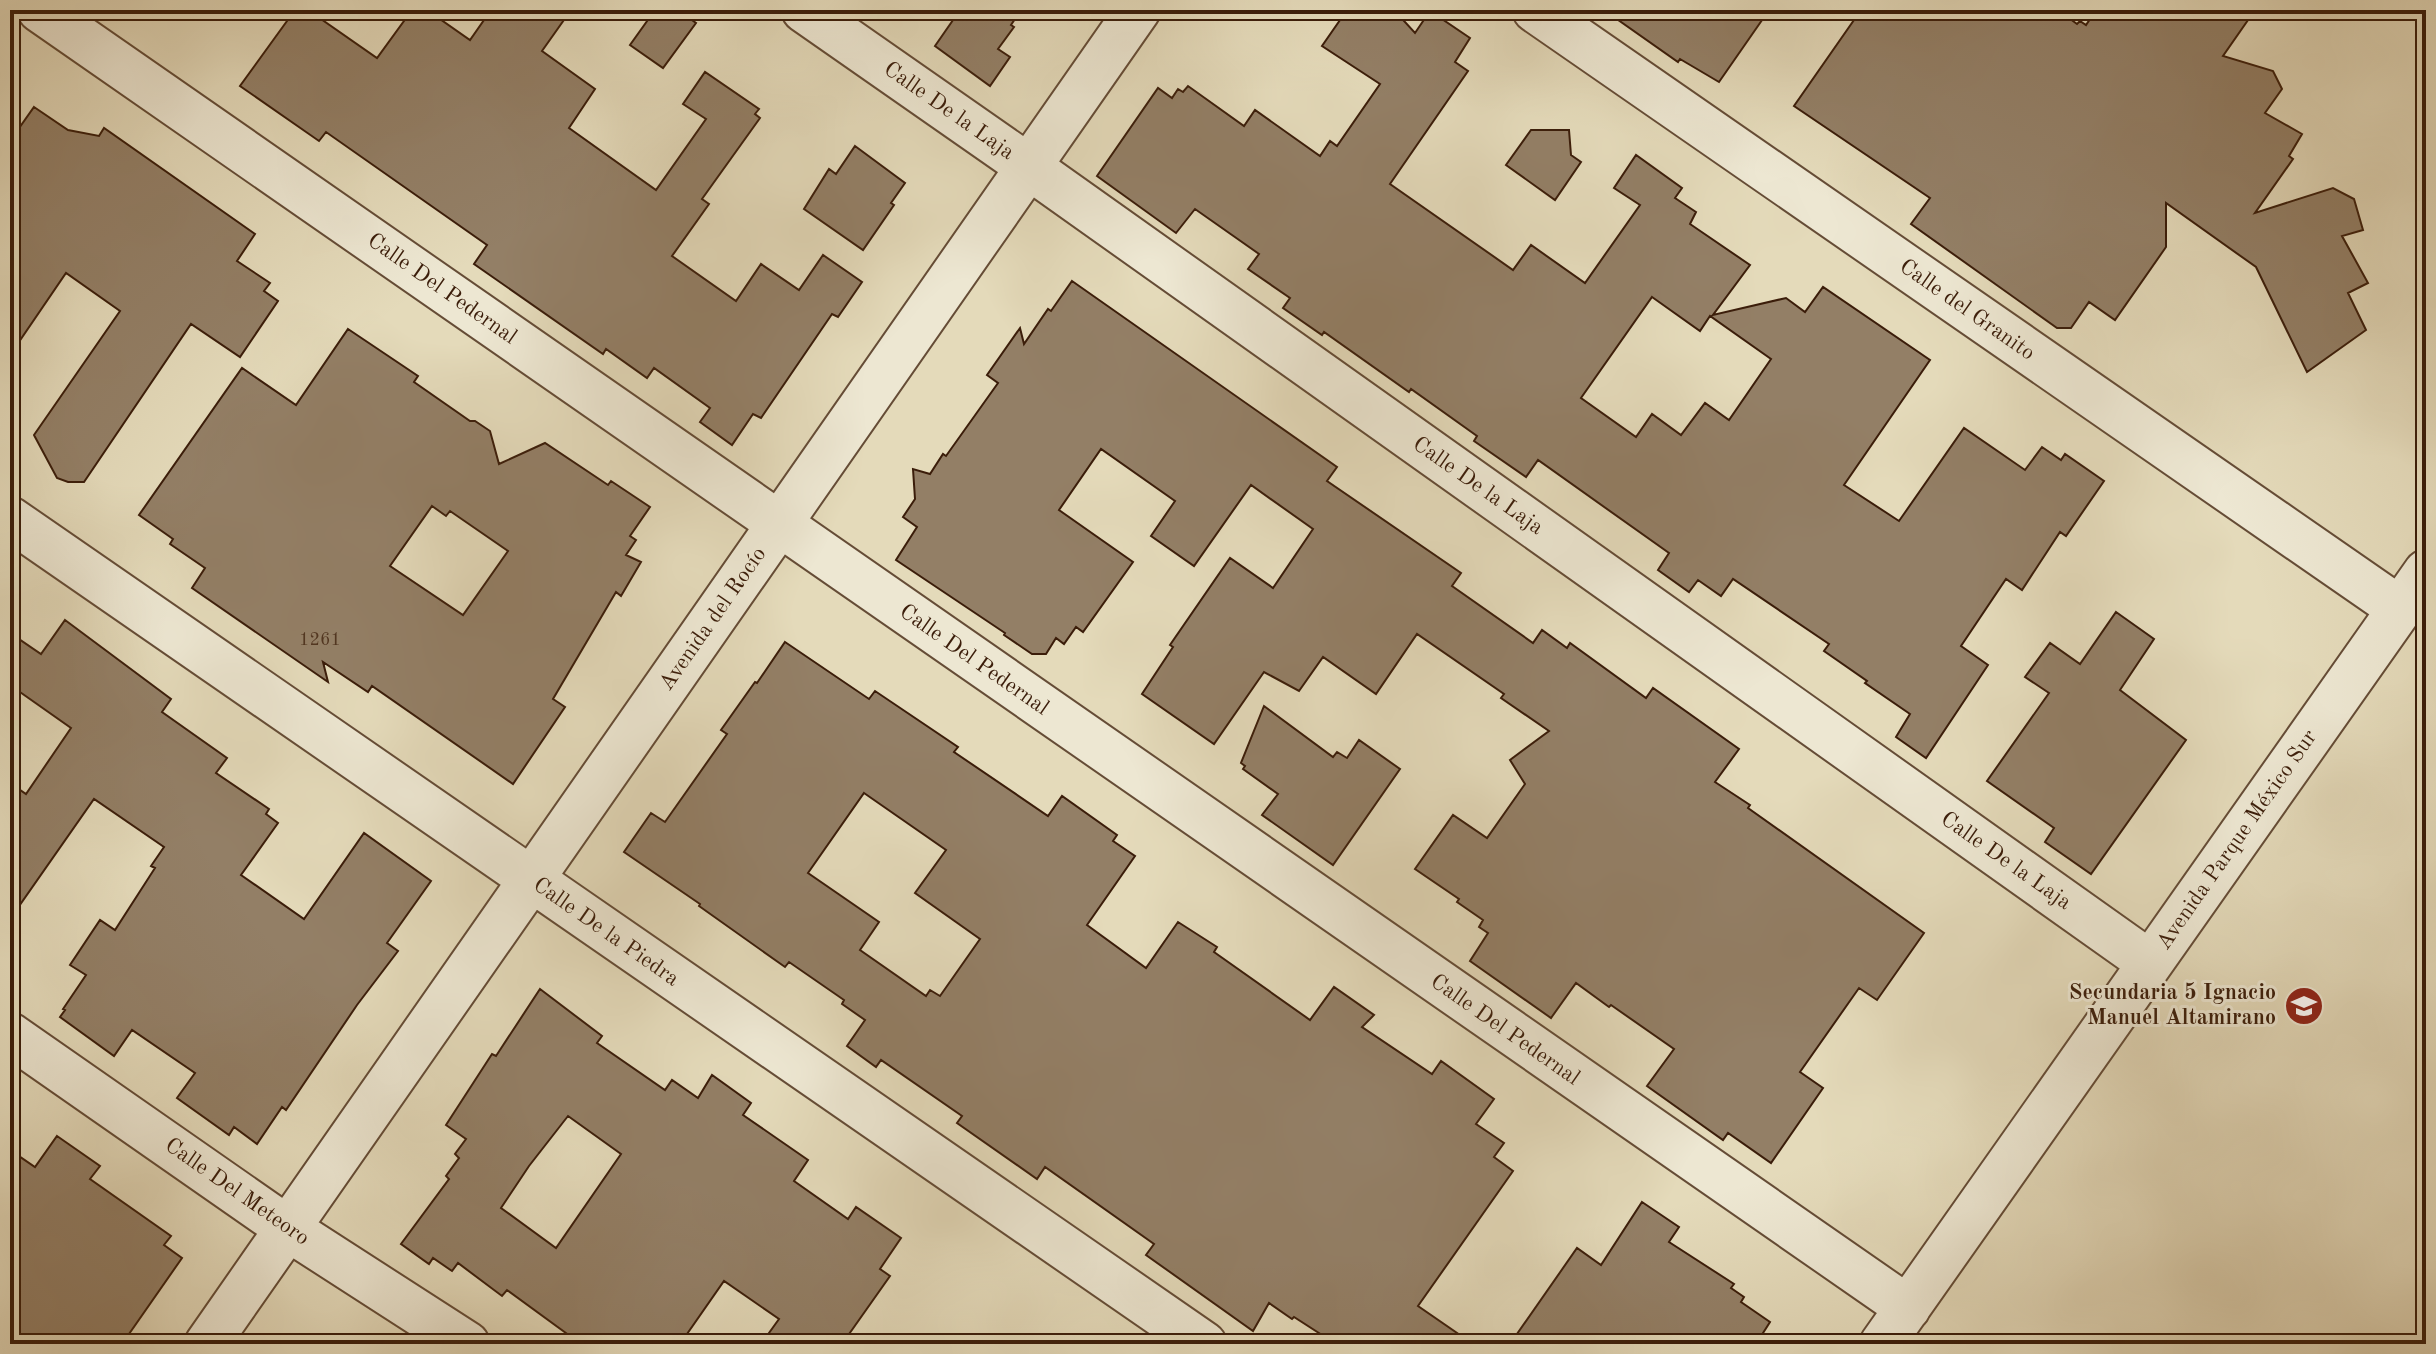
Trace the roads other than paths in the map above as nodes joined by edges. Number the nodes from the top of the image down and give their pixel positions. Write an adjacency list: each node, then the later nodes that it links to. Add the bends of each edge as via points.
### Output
1 (40, 10): 7 (street, Calle Del Pedernal)
2 (804, 10): 5 (street, Calle De la Laja)
3 (1138, 10): 5 (street, Avenida del Rocío)
4 (1535, 10): 9 (street, Calle del Granito)
5 (1029, 167): 7 (street, Avenida del Rocío); 11 (street, Calle De la Laja)
6 (10, 519): 10 (street, Calle De la Piedra)
7 (780, 523): 10 (street, Avenida del Rocío); 14 (street, Calle Del Pedernal)
8 (2426, 572): 9 (street, Avenida Parque México Sur)
9 (2400, 609): 11 (street, Avenida Parque México Sur)
10 (530, 880): 13 (street, Avenida del Rocío); 17 (street, Calle De la Piedra)
11 (2150, 963): 14 (street, Avenida Parque México Sur)
12 (10, 1035): 13 (street, Calle Del Meteoro)
13 (287, 1228): 15 (street, Avenida del Rocío); 16 (street, Calle Del Meteoro)
14 (1908, 1308): 18 (street, Avenida Parque México Sur)
15 (207, 1344)
16 (467, 1344)
17 (1204, 1344)
18 (1882, 1344)

